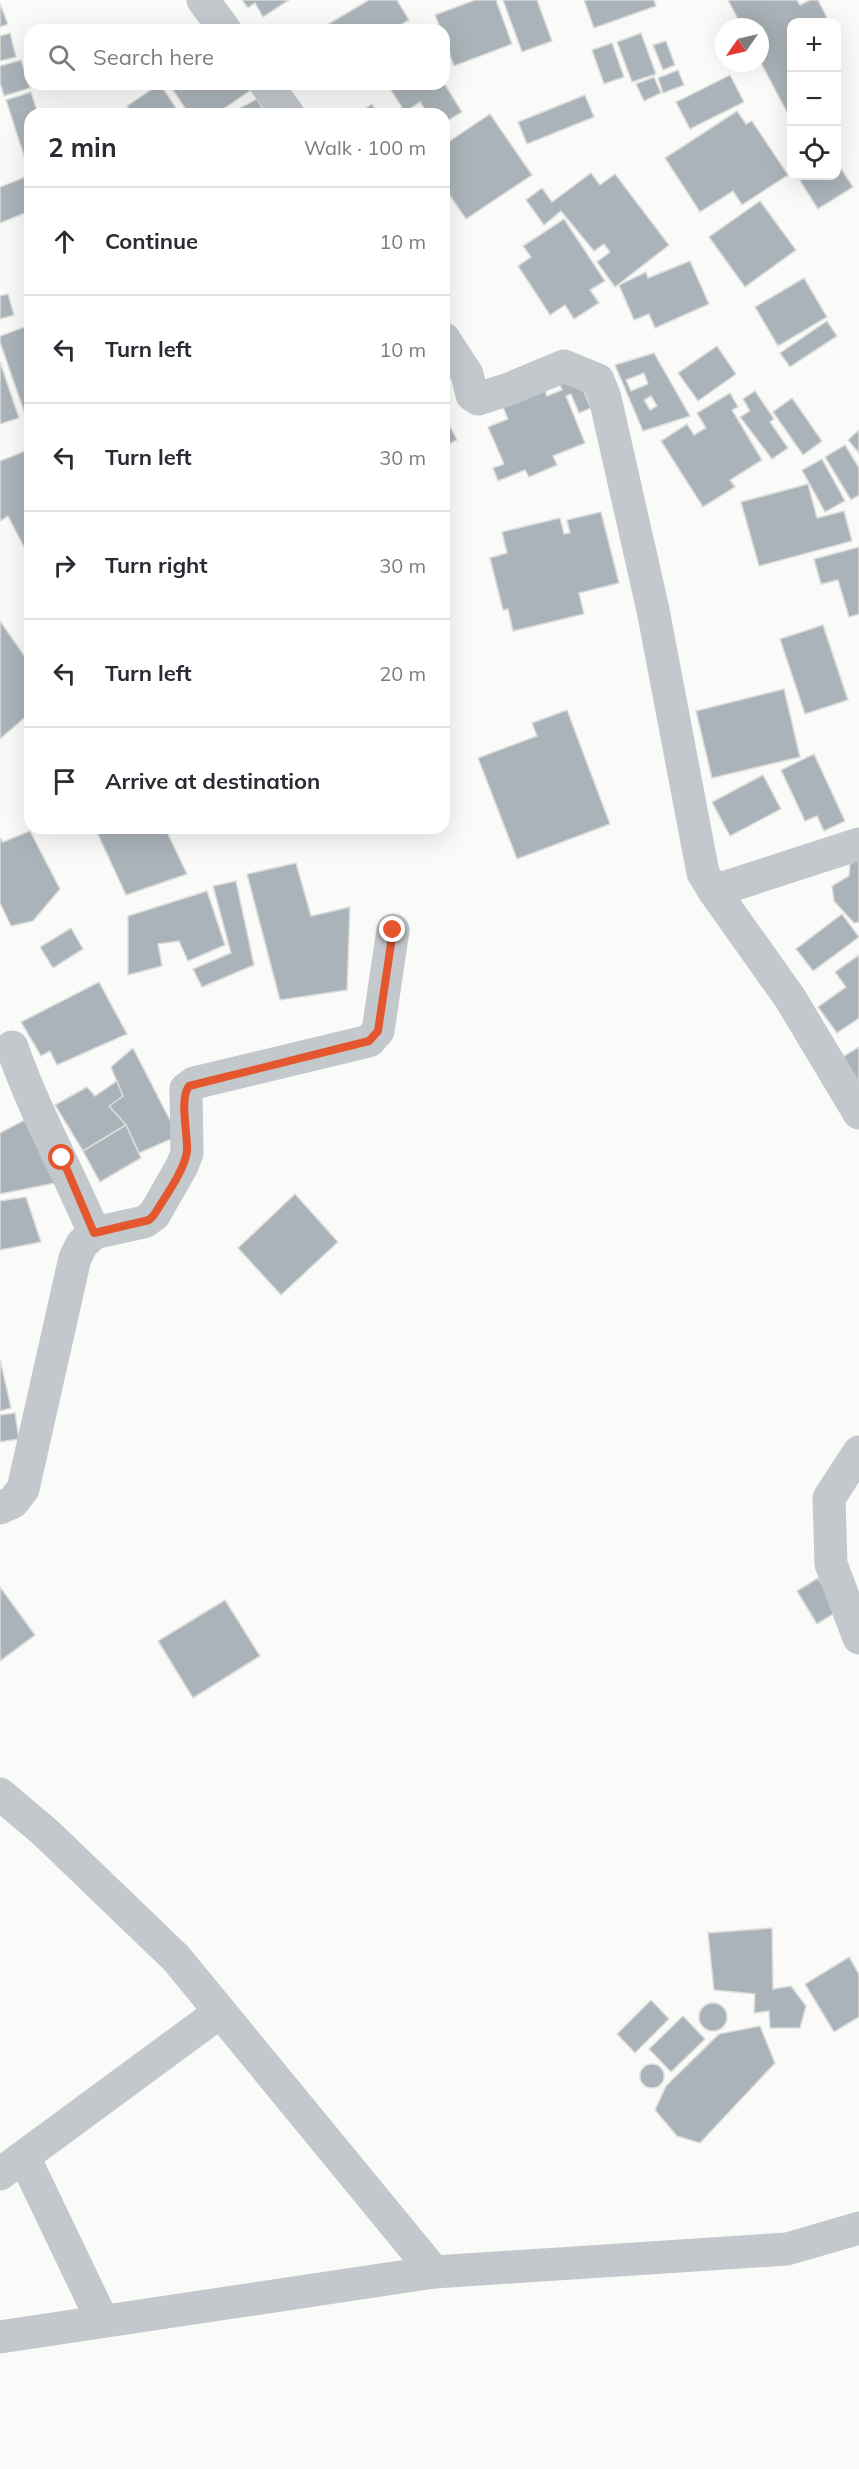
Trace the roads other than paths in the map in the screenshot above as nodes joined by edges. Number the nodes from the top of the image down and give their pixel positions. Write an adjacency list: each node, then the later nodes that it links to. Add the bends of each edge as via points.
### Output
1 (203, 0): 2 (street)
2 (221, 24)
3 (270, 90): 4 (street)
4 (284, 108)
5 (450, 348): 7 (street, via 468,374 472,395 478,399 564,366 598,380 653,610 703,873)
6 (859, 844): 7 (street)
7 (714, 891): 10 (street, via 790,998)
8 (393, 930): 11 (street, via 378,1031 374,1036 357,1045 189,1086 185,1095 187,1153 154,1215 144,1222)
9 (12, 1047): 11 (street)
10 (859, 1113)
11 (94, 1233): 13 (street, via 75,1258 23,1489 13,1502)
12 (859, 1452): 14 (street, via 829,1498 831,1564)
13 (0, 1508)
14 (859, 1638)
15 (0, 1794): 16 (street, via 153,1935)
16 (220, 2012): 17 (street); 19 (street)
17 (12, 2165): 20 (street)
18 (859, 2228): 19 (street, via 787,2249)
19 (434, 2272): 20 (street)
20 (102, 2320): 21 (street)
21 (0, 2337)

